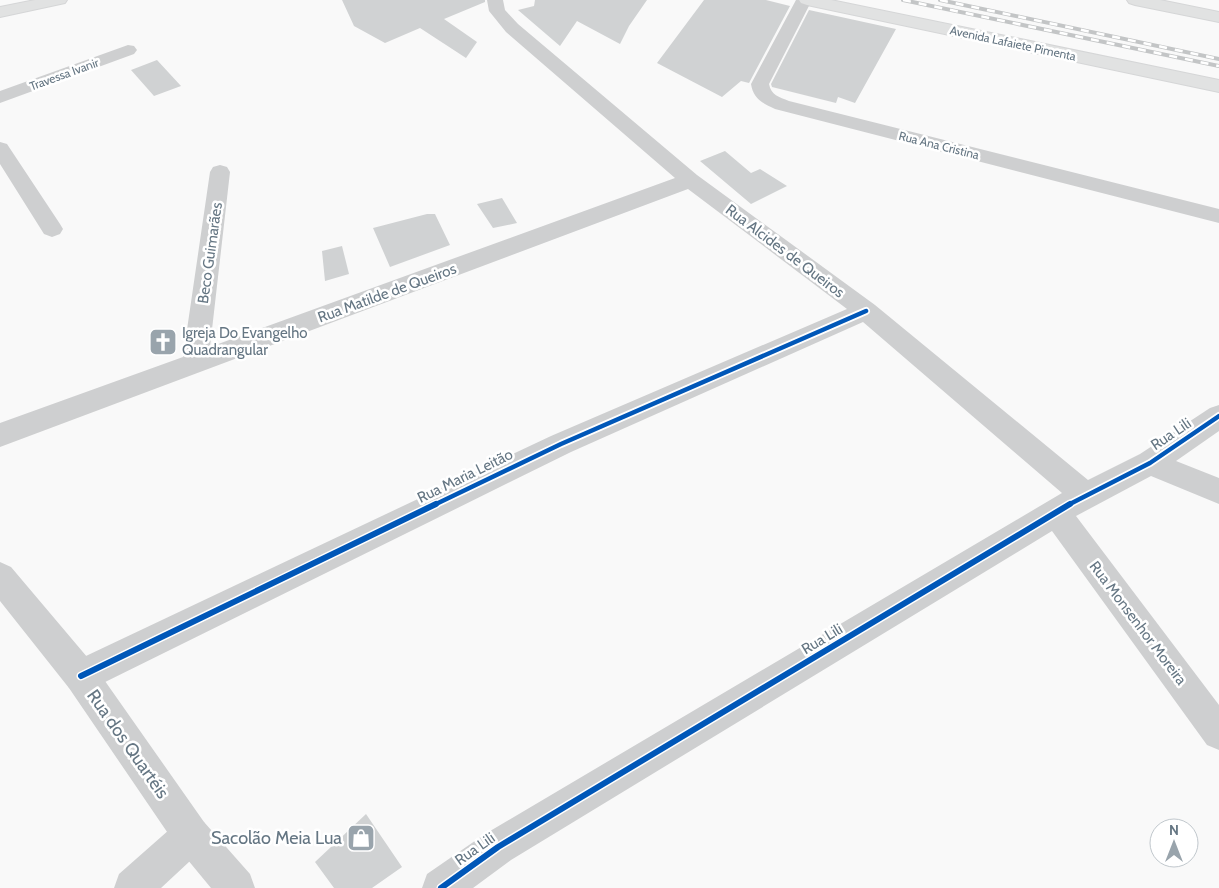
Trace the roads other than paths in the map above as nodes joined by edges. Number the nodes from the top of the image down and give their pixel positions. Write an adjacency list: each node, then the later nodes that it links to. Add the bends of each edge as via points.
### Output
1 (59, 0): 5 (main road)
2 (495, 0): 12 (street, Rua Alcides de Queiros, via 497,11 512,28)
3 (805, 0): 8 (main road, Avenida Lafaiete Pimenta); 13 (street, Rua Ana Cristina, via 760,84 764,95 771,101)
4 (1135, 0): 6 (main road)
5 (0, 12)
6 (1219, 17)
7 (128, 50): 9 (street, Travessa Ivanir)
8 (1219, 86)
9 (0, 97)
10 (0, 148): 14 (street)
11 (220, 172): 16 (street, Beco Guimarães)
12 (690, 180): 15 (street, Rua Alcides de Queiros); 16 (street, Rua Matilde de Queiros)
13 (1219, 216)
14 (52, 229)
15 (866, 311): 21 (street, Rua Alcides de Queiros); 24 (street, Rua Maria Leitão, via 562,444)
16 (195, 364): 18 (street, Rua Matilde de Queiros)
17 (1219, 416): 19 (street, Rua Lili)
18 (0, 435)
19 (1150, 463): 20 (street); 21 (street, Rua Lili)
20 (1219, 491)
21 (1085, 495): 22 (street, Rua Lili)
22 (1056, 514): 25 (street, Rua Monsenhor Moreira); 29 (street, Rua Lili, via 498,847)
23 (0, 577): 24 (street, Rua dos Quartéis)
24 (81, 676): 26 (street, Rua dos Quartéis)
25 (1219, 734)
26 (191, 835): 27 (street); 28 (street, Rua dos Quartéis)
27 (133, 888)
28 (236, 888)
29 (441, 888)

